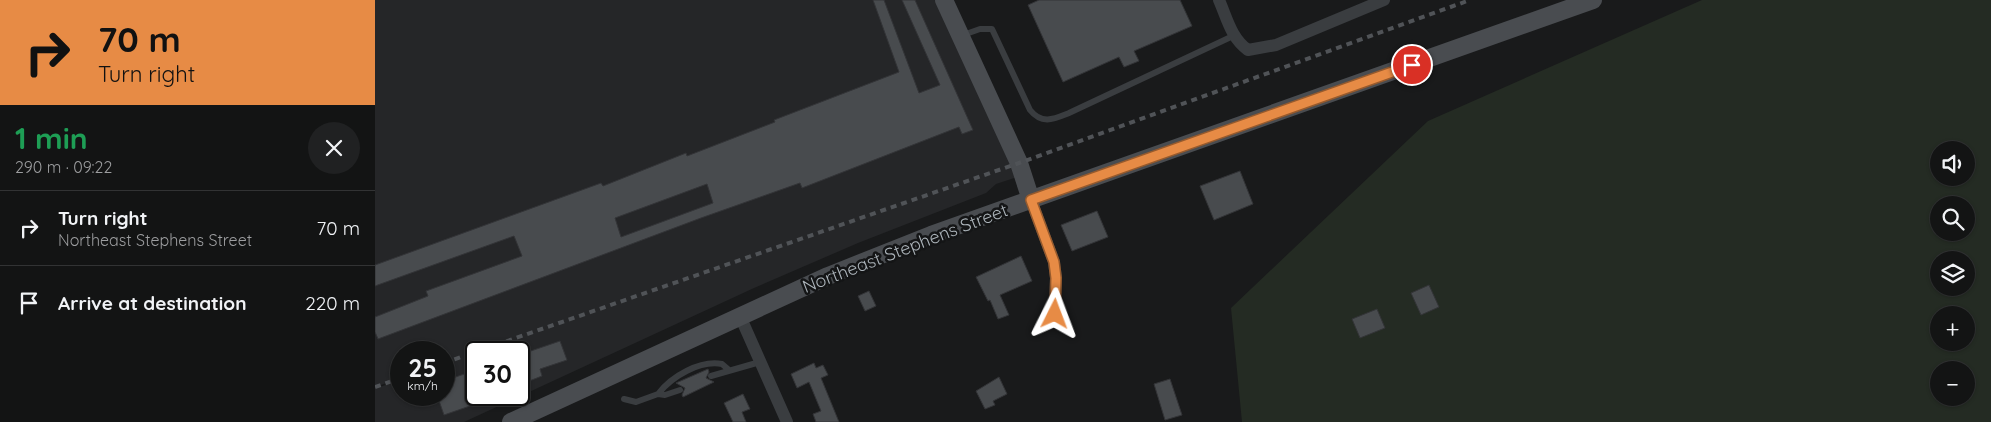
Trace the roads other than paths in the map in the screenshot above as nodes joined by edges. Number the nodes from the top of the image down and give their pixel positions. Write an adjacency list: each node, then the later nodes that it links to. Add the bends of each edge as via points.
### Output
1 (944, 0): 5 (main road)
2 (1219, 0): 6 (street)
3 (1384, 0): 6 (street, via 1260,49 1248,50)
4 (1593, 0): 7 (main road, Northeast Stephens Street)
5 (961, 36): 6 (lane, via 980,28 992,29 1030,110 1035,117 1048,120); 7 (main road, via 1019,163)
6 (1233, 36)
7 (1031, 200): 8 (street, via 1054,262); 9 (main road, Northeast Stephens Street, via 922,238)
8 (1055, 314)
9 (740, 316): 10 (street); 16 (main road, Northeast Stephens Street)
10 (760, 362): 11 (lane); 17 (street)
11 (729, 370): 12 (lane); 14 (lane, via 723,364 706,363 671,380)
12 (711, 376)
13 (680, 390): 14 (lane)
14 (658, 394): 15 (lane, via 636,402)
15 (625, 399)
16 (511, 422)
17 (787, 422)

